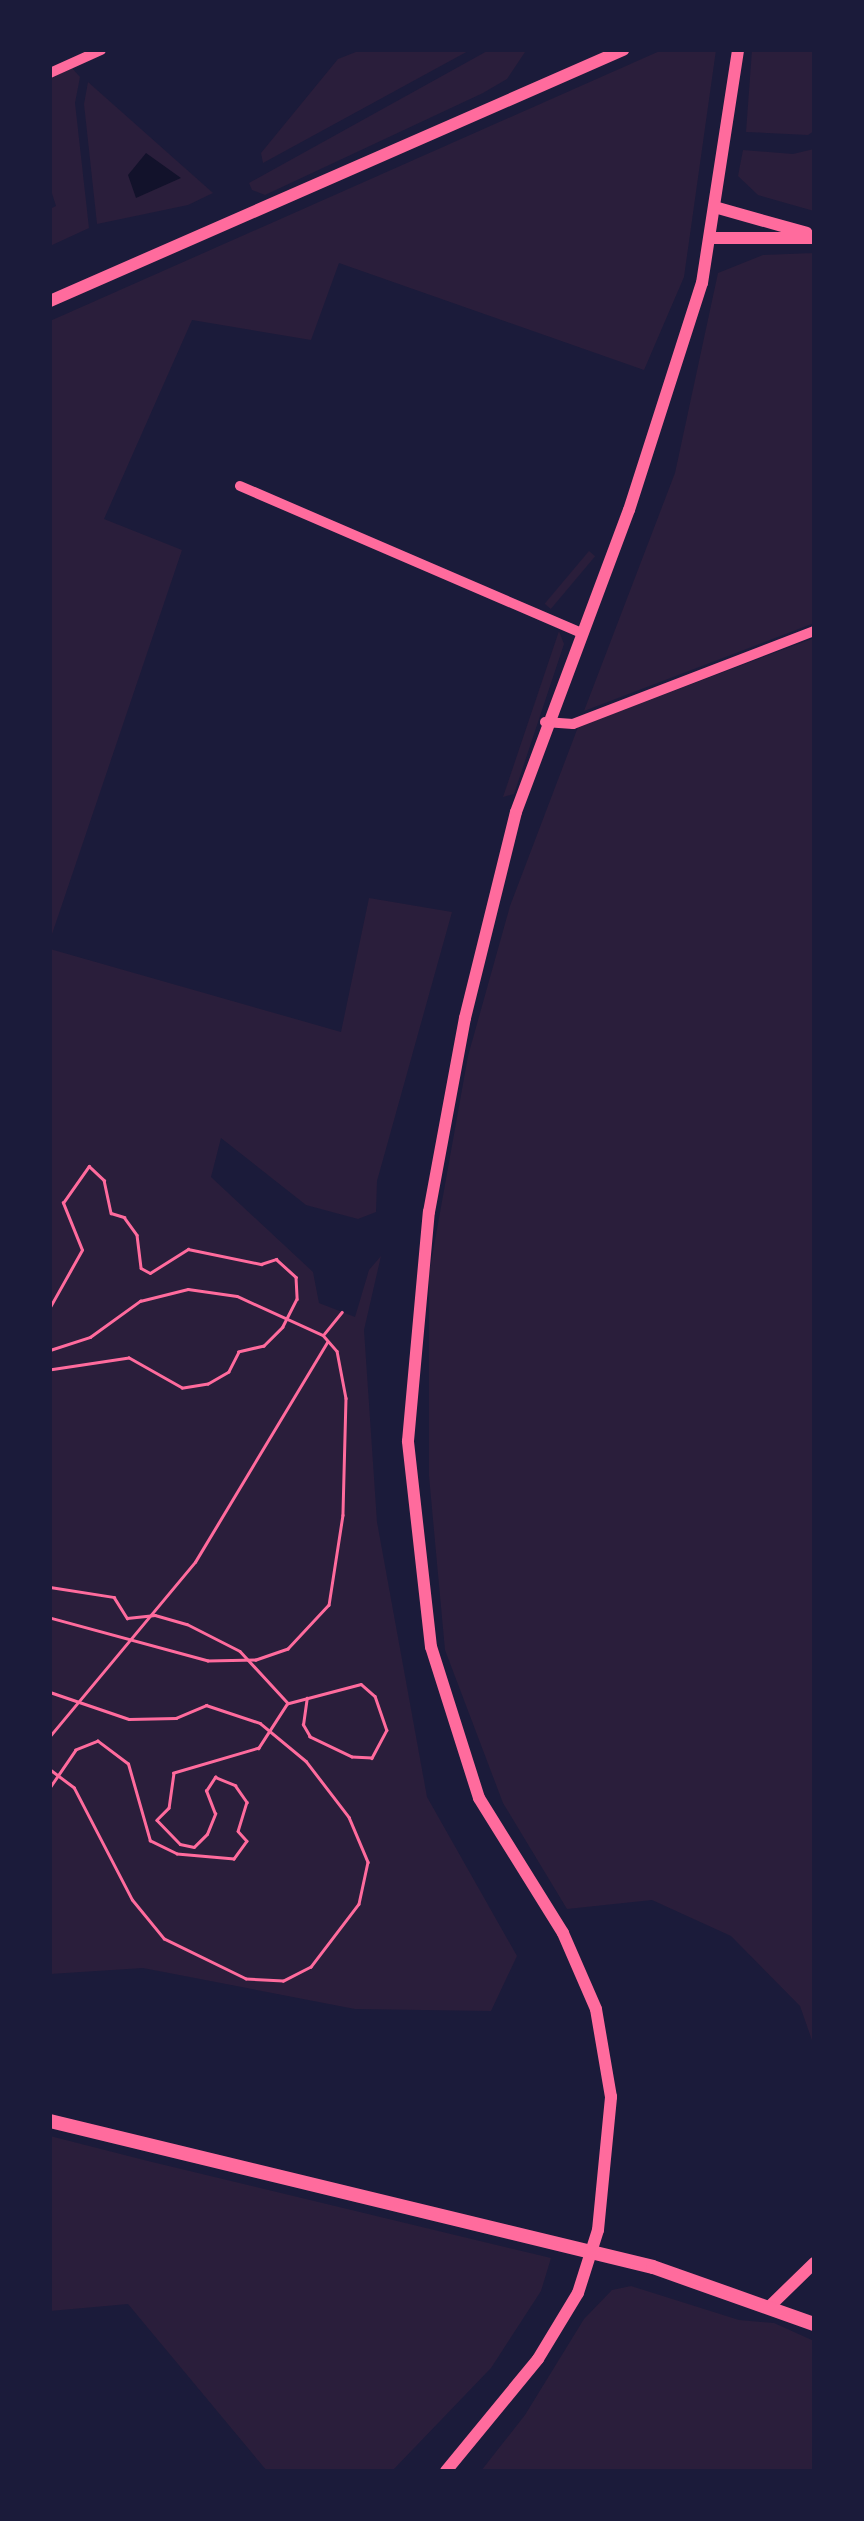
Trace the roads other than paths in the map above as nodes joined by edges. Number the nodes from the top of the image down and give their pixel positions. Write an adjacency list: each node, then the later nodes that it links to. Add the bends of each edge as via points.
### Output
1 (101, 50): 4 (street)
2 (623, 50): 8 (street)
3 (738, 50): 5 (street)
4 (50, 72)
5 (718, 208): 6 (street); 7 (street)
6 (814, 236): 7 (street)
7 (713, 238): 10 (street, via 629,510)
8 (50, 301)
9 (240, 486): 10 (street)
10 (578, 632): 12 (street)
11 (814, 632): 12 (street, via 572,724)
12 (545, 722): 14 (street, via 461,1037 429,1212 408,1442 431,1648 479,1798 562,1933 596,2009 611,2096)
13 (50, 2121): 14 (main road)
14 (594, 2252): 16 (main road); 18 (street, via 578,2294 538,2358)
15 (814, 2263): 16 (street)
16 (770, 2306): 17 (main road)
17 (814, 2324)
18 (446, 2471)

